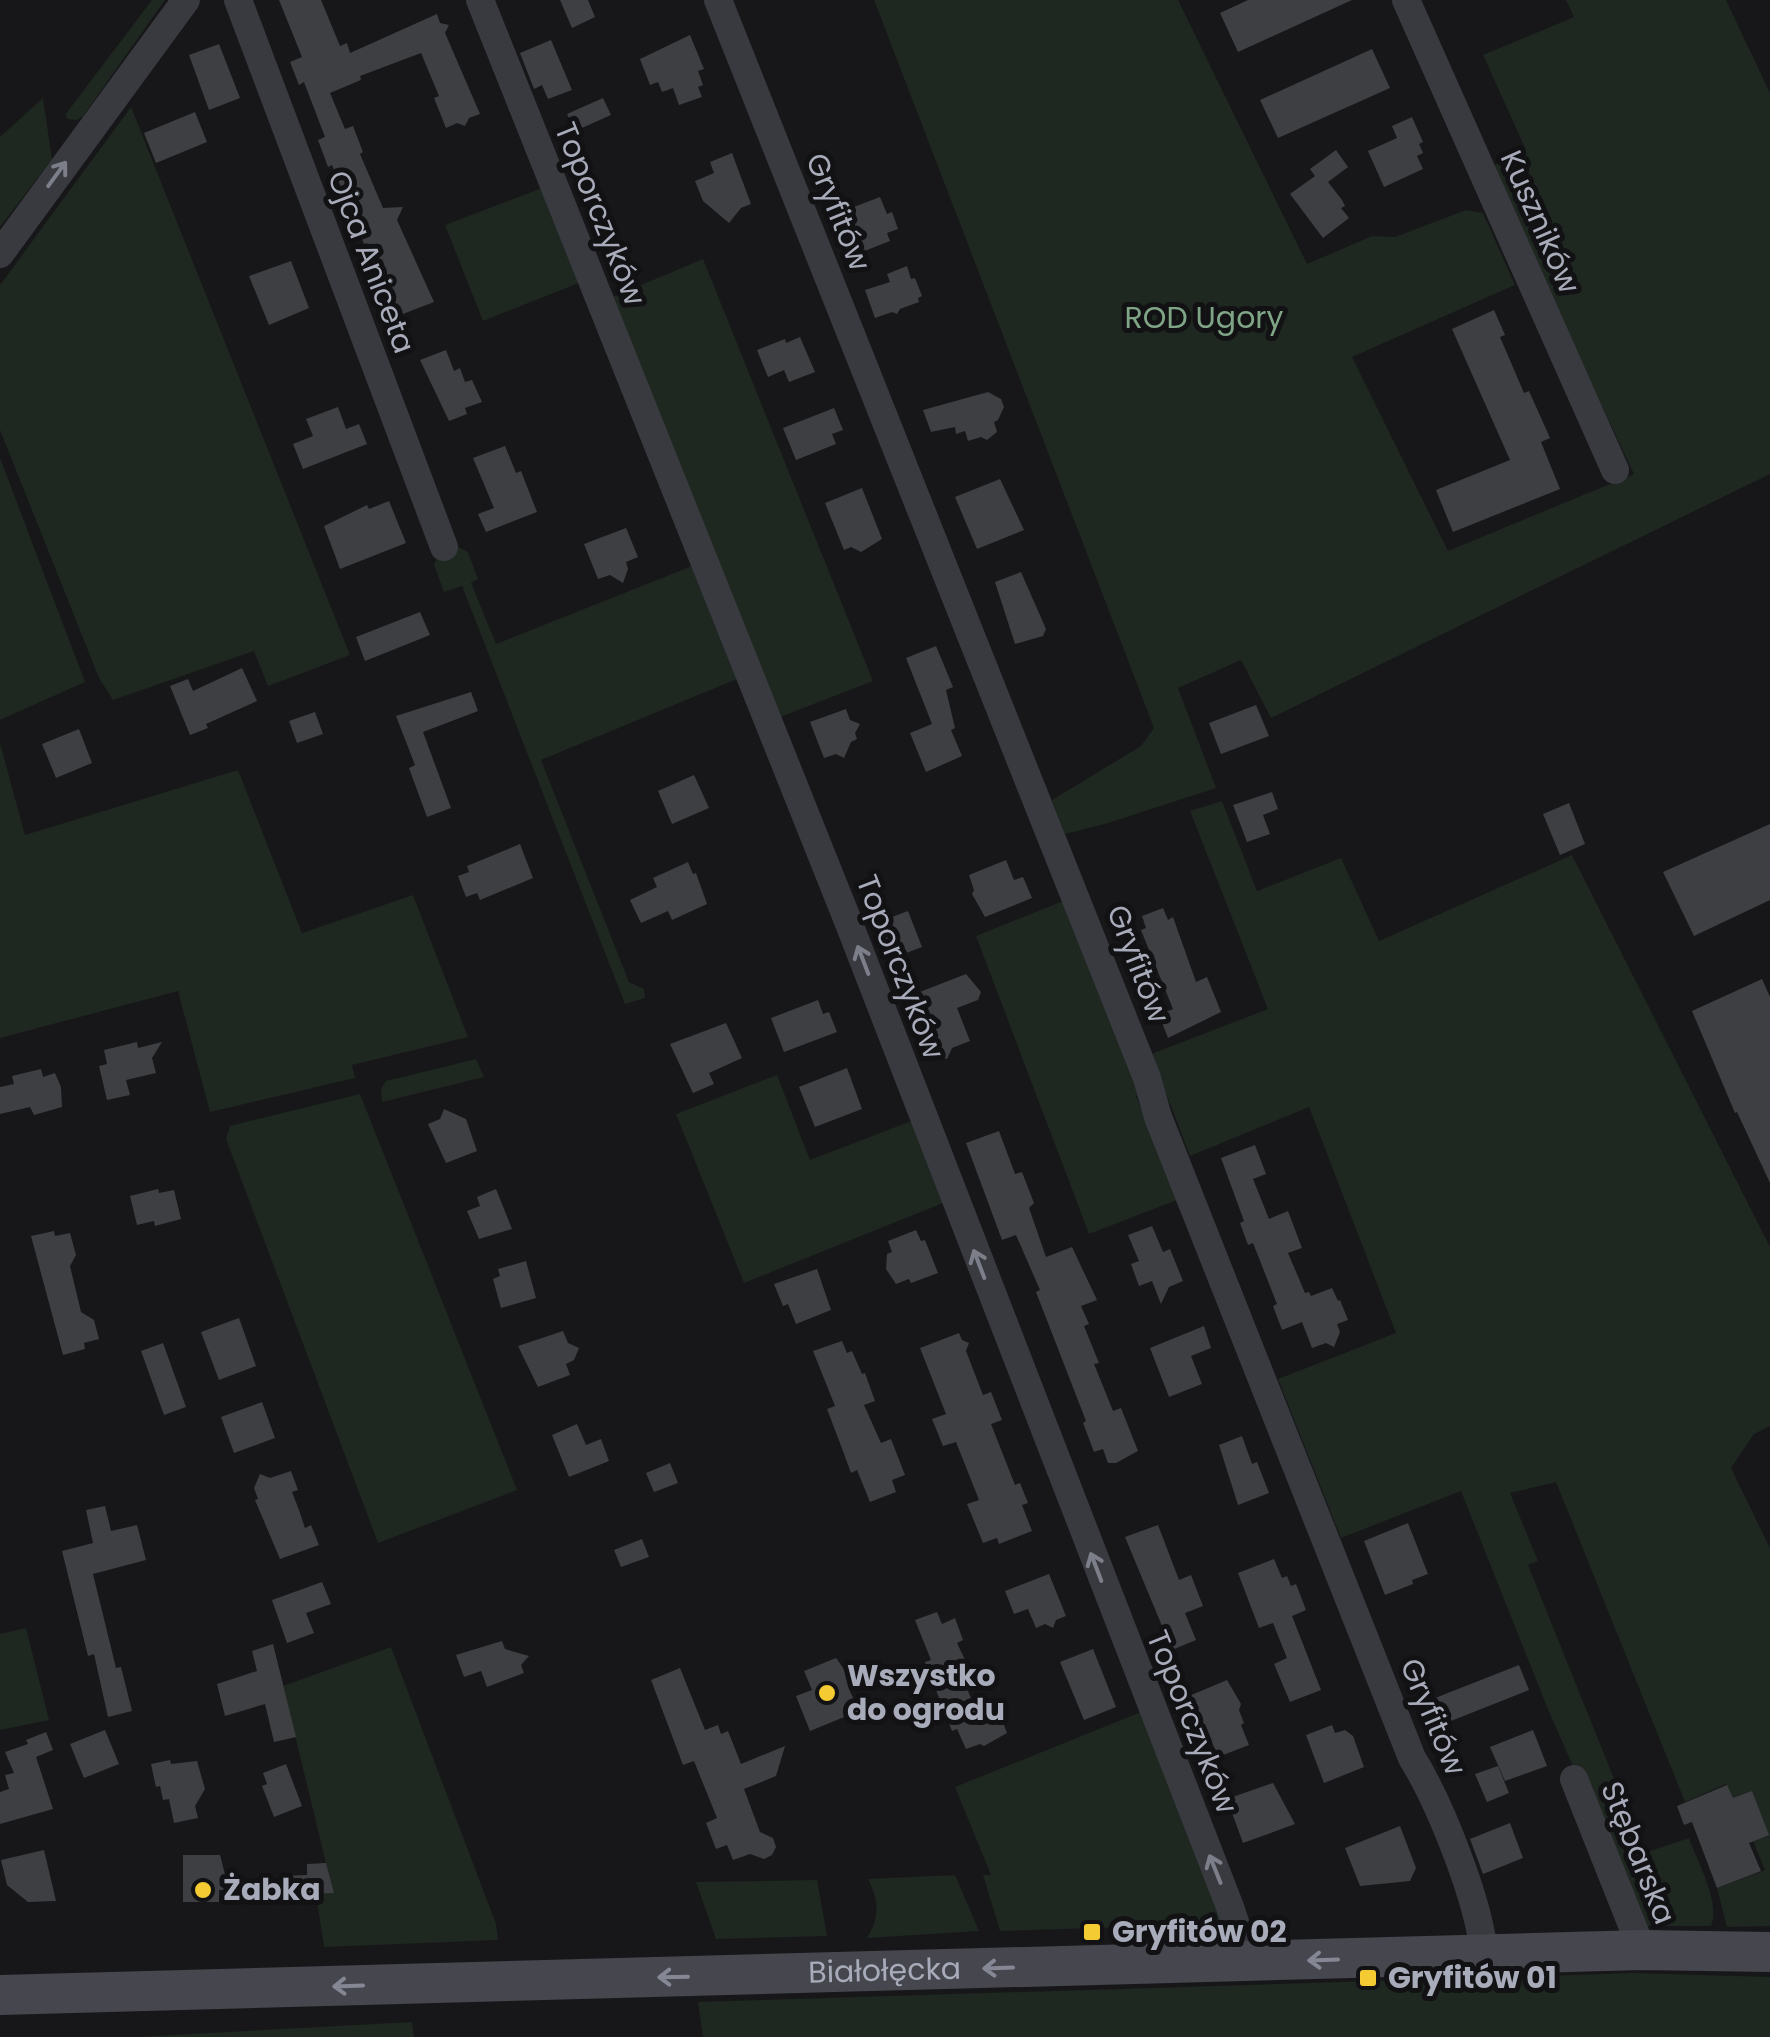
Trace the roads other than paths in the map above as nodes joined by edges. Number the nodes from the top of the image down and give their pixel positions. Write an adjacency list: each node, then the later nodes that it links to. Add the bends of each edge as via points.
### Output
1 (186, 0): 6 (street, one-way to 1)
2 (238, 0): 8 (street, Ojca Aniceta)
3 (480, 0): 13 (street, Toporczyków, one-way to 3, via 1230,1907 848,921)
4 (718, 0): 12 (street, Gryfitów, via 1412,1758 1426,1779 1474,1904)
5 (1406, 0): 7 (street, Kuszników)
6 (0, 254)
7 (1615, 470)
8 (444, 547)
9 (1574, 1779): 10 (street, Stębarska)
10 (1642, 1950): 11 (street, Białołęcka); 12 (street, Białołęcka)
11 (1770, 1952)
12 (1484, 1956): 13 (street, Białołęcka, one-way to 13)
13 (1244, 1962): 14 (street, Białołęcka, one-way to 14)
14 (0, 1995)

